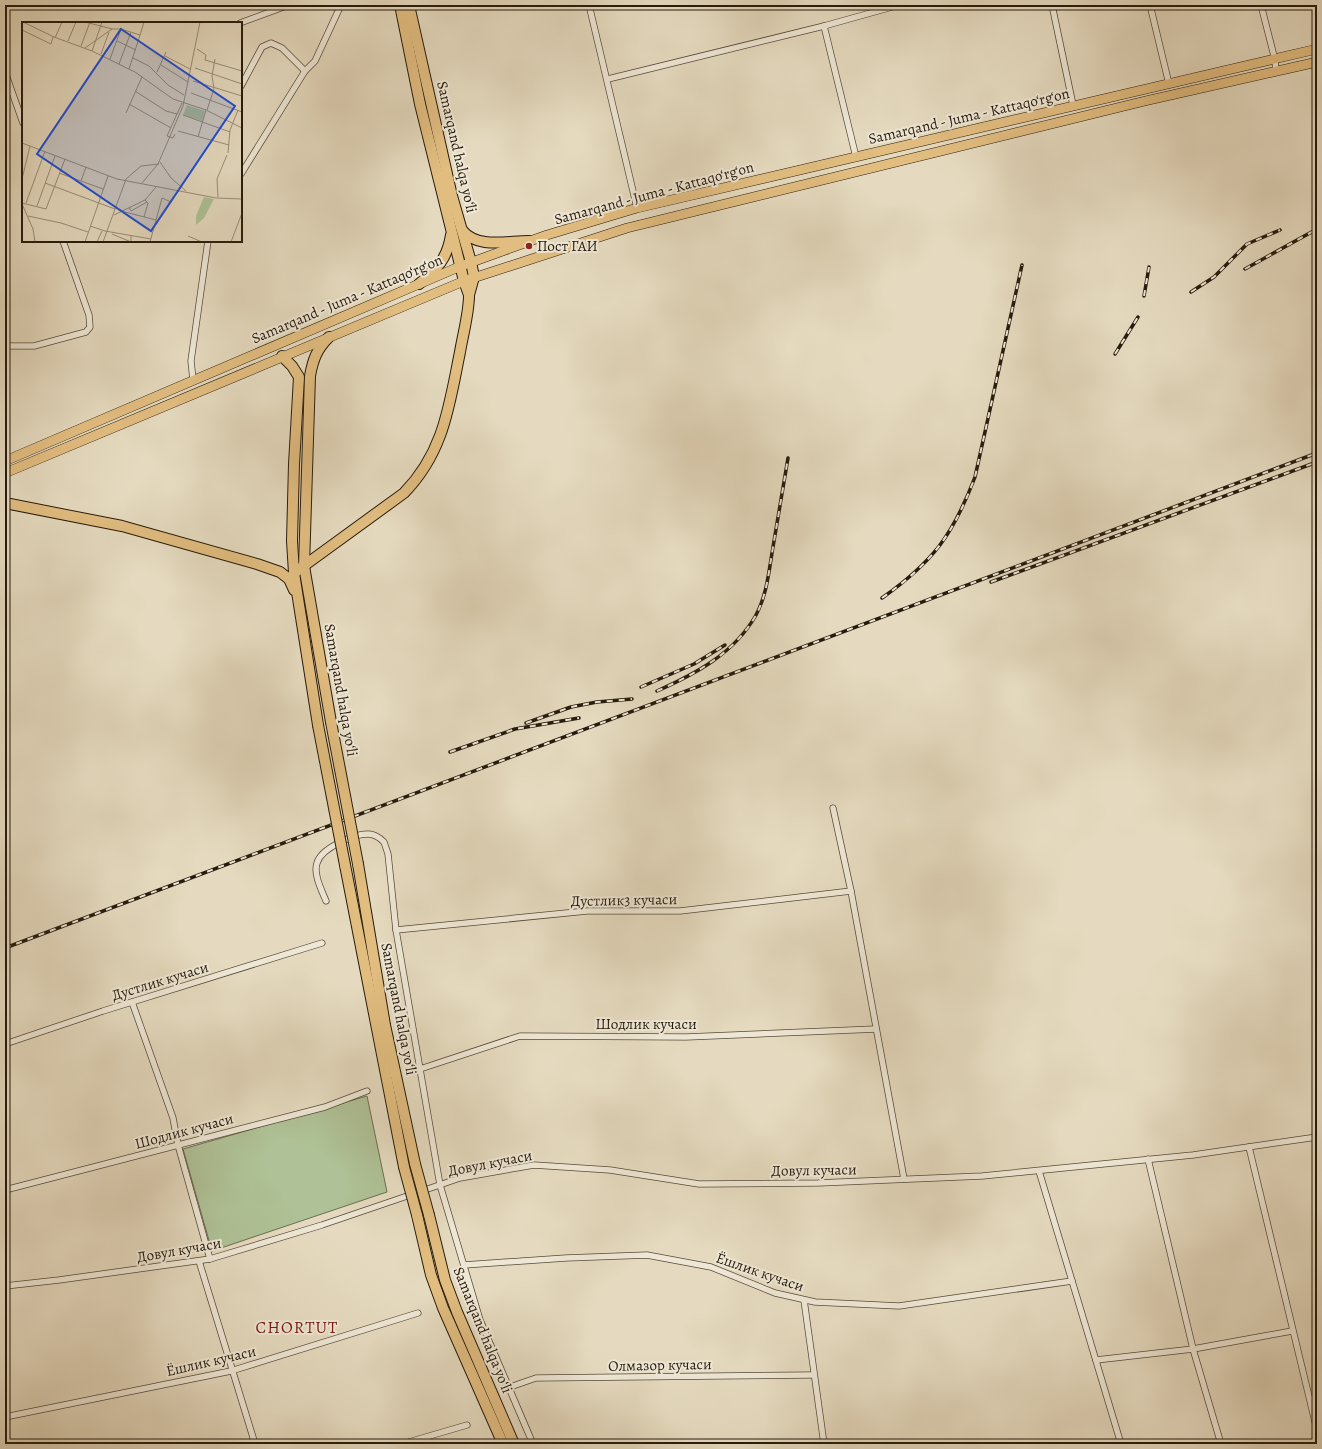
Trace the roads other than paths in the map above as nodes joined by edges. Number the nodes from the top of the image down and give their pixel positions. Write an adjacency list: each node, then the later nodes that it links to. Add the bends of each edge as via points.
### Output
1 (289, 5): 10 (street)
2 (341, 5): 15 (street, via 315,61)
3 (400, 5): 27 (highway, Samarqand halqa yoʻli, via 420,104)
4 (409, 5): 27 (highway, Samarqand halqa yoʻli)
5 (589, 5): 18 (street)
6 (898, 5): 11 (street)
7 (1052, 5): 21 (street)
8 (1150, 5): 20 (street)
9 (1261, 5): 13 (street)
10 (242, 22)
11 (824, 26): 18 (street); 24 (street)
12 (1317, 50): 13 (main road, Samarqand - Juma - Kattaqo‘rg‘on)
13 (1275, 60): 17 (street); 20 (main road, Samarqand - Juma - Kattaqo‘rg‘on)
14 (1317, 62): 17 (main road, Samarqand - Juma - Kattaqo‘rg‘on)
15 (305, 71): 19 (street, via 282,48 271,43 262,46); 25 (street)
16 (5, 72): 22 (street)
17 (1276, 72): 33 (main road, Samarqand - Juma - Kattaqo‘rg‘on, via 1173,94 627,228)
18 (608, 79): 26 (street)
19 (242, 84)
20 (1169, 84): 21 (main road, Samarqand - Juma - Kattaqo‘rg‘on)
21 (1073, 105): 24 (main road, Samarqand - Juma - Kattaqo‘rg‘on)
22 (20, 106): 23 (street)
23 (22, 117)
24 (856, 157): 26 (main road, Samarqand - Juma - Kattaqo‘rg‘on)
25 (242, 172)
26 (637, 208): 28 (main road, Samarqand - Juma - Kattaqo‘rg‘on)
27 (456, 230): 28 (highway, via 481,242); 31 (highway, Samarqand halqa yoʻli); 32 (highway, Samarqand halqa yoʻli); 35 (highway, via 446,256)
28 (529, 241): 31 (main road, Samarqand - Juma - Kattaqo‘rg‘on)
29 (63, 242): 38 (street, via 89,316 90,327 86,332 34,346)
30 (208, 242): 40 (street, via 191,361)
31 (471, 262): 32 (main road, Samarqand - Juma - Kattaqo‘rg‘on); 33 (highway, Samarqand halqa yoʻli)
32 (461, 266): 34 (highway, Samarqand halqa yoʻli); 35 (main road, Samarqand - Juma - Kattaqo‘rg‘on)
33 (474, 277): 34 (main road, Samarqand - Juma - Kattaqo‘rg‘on); 36 (highway, Samarqand halqa yoʻli)
34 (464, 281): 36 (highway, Samarqand halqa yoʻli); 37 (main road, Samarqand - Juma - Kattaqo‘rg‘on)
35 (419, 284): 40 (main road, Samarqand - Juma - Kattaqo‘rg‘on)
36 (469, 295): 44 (highway, Samarqand halqa yoʻli, via 448,412 437,446 426,466 404,493)
37 (329, 337): 39 (main road, Samarqand - Juma - Kattaqo‘rg‘on); 45 (highway, Samarqand halqa yoʻli, via 319,347 310,376)
38 (5, 346)
39 (282, 356): 42 (main road, Samarqand - Juma - Kattaqo‘rg‘on); 46 (highway, Samarqand halqa yoʻli, via 299,377 293,481)
40 (194, 380): 41 (main road, Samarqand - Juma - Kattaqo‘rg‘on)
41 (5, 461)
42 (5, 473)
43 (5, 503): 48 (highway, via 122,526 275,570 289,579)
44 (327, 550): 45 (highway, Samarqand halqa yoʻli); 47 (highway, via 311,567)
45 (304, 566): 46 (highway, Samarqand halqa yoʻli); 47 (highway, Samarqand halqa yoʻli)
46 (294, 572): 48 (highway, Samarqand halqa yoʻli)
47 (307, 584): 86 (highway, Samarqand halqa yoʻli, bridge, via 385,1025 415,1164 445,1280)
48 (301, 608): 85 (highway, Samarqand halqa yoʻli, bridge, via 318,725 404,1167 431,1275)
49 (834, 808): 50 (street)
50 (851, 891): 52 (street, Дустлик3 кучаси, via 680,911 587,911); 55 (street)
51 (326, 901): 52 (street, via 316,872 316,863 321,854 332,845 373,834 384,842 388,854)
52 (396, 930): 57 (street)
53 (322, 943): 54 (street, Дустлик кучаси)
54 (132, 1002): 56 (street, Дустлик кучаси); 60 (street, via 173,1118)
55 (876, 1029): 57 (street, Шодлик кучаси, via 686,1037 520,1036); 64 (street)
56 (5, 1044)
57 (420, 1069): 65 (street)
58 (367, 1091): 60 (street, Шодлик кучаси, via 325,1106)
59 (1317, 1138): 61 (street, Довул кучаси)
60 (178, 1145): 66 (street, Шодлик кучаси); 67 (street)
61 (1249, 1147): 62 (street, Довул кучаси); 74 (street)
62 (1148, 1159): 63 (street, Довул кучаси); 75 (street)
63 (1039, 1171): 64 (street, Довул кучаси); 70 (street)
64 (904, 1179): 65 (street, Довул кучаси, via 699,1184 610,1170 534,1165 460,1178)
65 (440, 1185): 67 (street, Довул кучаси); 69 (street)
66 (5, 1190)
67 (210, 1259): 68 (street, Довул кучаси)
68 (199, 1261): 71 (street, Довул кучаси); 77 (street)
69 (464, 1265): 72 (street, Ёшлик кучаси, via 647,1255 711,1267 775,1293); 79 (street, via 480,1320)
70 (1072, 1281): 72 (street, Ёшлик кучаси, via 900,1306); 76 (street)
71 (5, 1286)
72 (804, 1300): 78 (street)
73 (418, 1313): 77 (street, Ёшлик кучаси)
74 (1292, 1331): 75 (street); 82 (street)
75 (1193, 1349): 76 (street); 90 (street)
76 (1096, 1360): 89 (street)
77 (231, 1371): 80 (street, Ёшлик кучаси); 83 (street)
78 (813, 1375): 79 (street, Олмазор кучаси, via 536,1378); 88 (street)
79 (510, 1387): 87 (street)
80 (5, 1417)
81 (467, 1425): 84 (street)
82 (1317, 1430)
83 (255, 1444)
84 (402, 1444)
85 (503, 1444)
86 (514, 1444)
87 (533, 1444)
88 (824, 1444)
89 (1121, 1444)
90 (1221, 1444)

